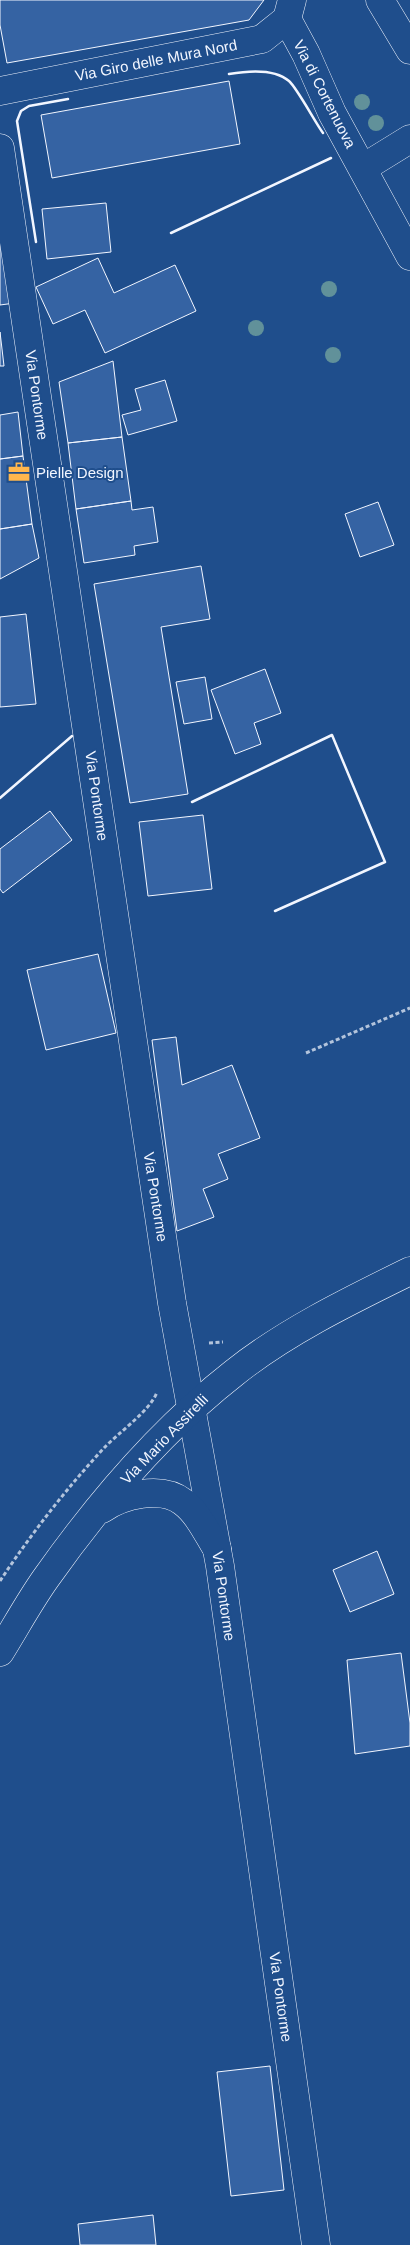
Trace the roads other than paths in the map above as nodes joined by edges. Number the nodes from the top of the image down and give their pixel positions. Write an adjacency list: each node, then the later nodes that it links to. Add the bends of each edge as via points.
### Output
1 (380, 0): 3 (street)
2 (289, 10): 4 (street, Via Giro delle Mura Nord, via 262,39); 7 (street, Via di Cortenuova, via 332,113)
3 (410, 50)
4 (0, 91)
5 (410, 139): 7 (street)
6 (0, 148): 10 (street, Via Pontorme, via 173,1310)
7 (363, 168): 8 (street, Via di Cortenuova)
8 (410, 256)
9 (410, 1271): 10 (street, Via Mario Assirelli, via 358,1296 278,1342)
10 (191, 1409): 11 (street, Via Mario Assirelli); 12 (street, Via Pontorme)
11 (94, 1514): 12 (street, via 129,1496 175,1497 194,1514); 13 (street, Via Mario Assirelli, via 45,1580)
12 (217, 1549): 14 (street, Via Pontorme)
13 (0, 1652)
14 (316, 2245)

